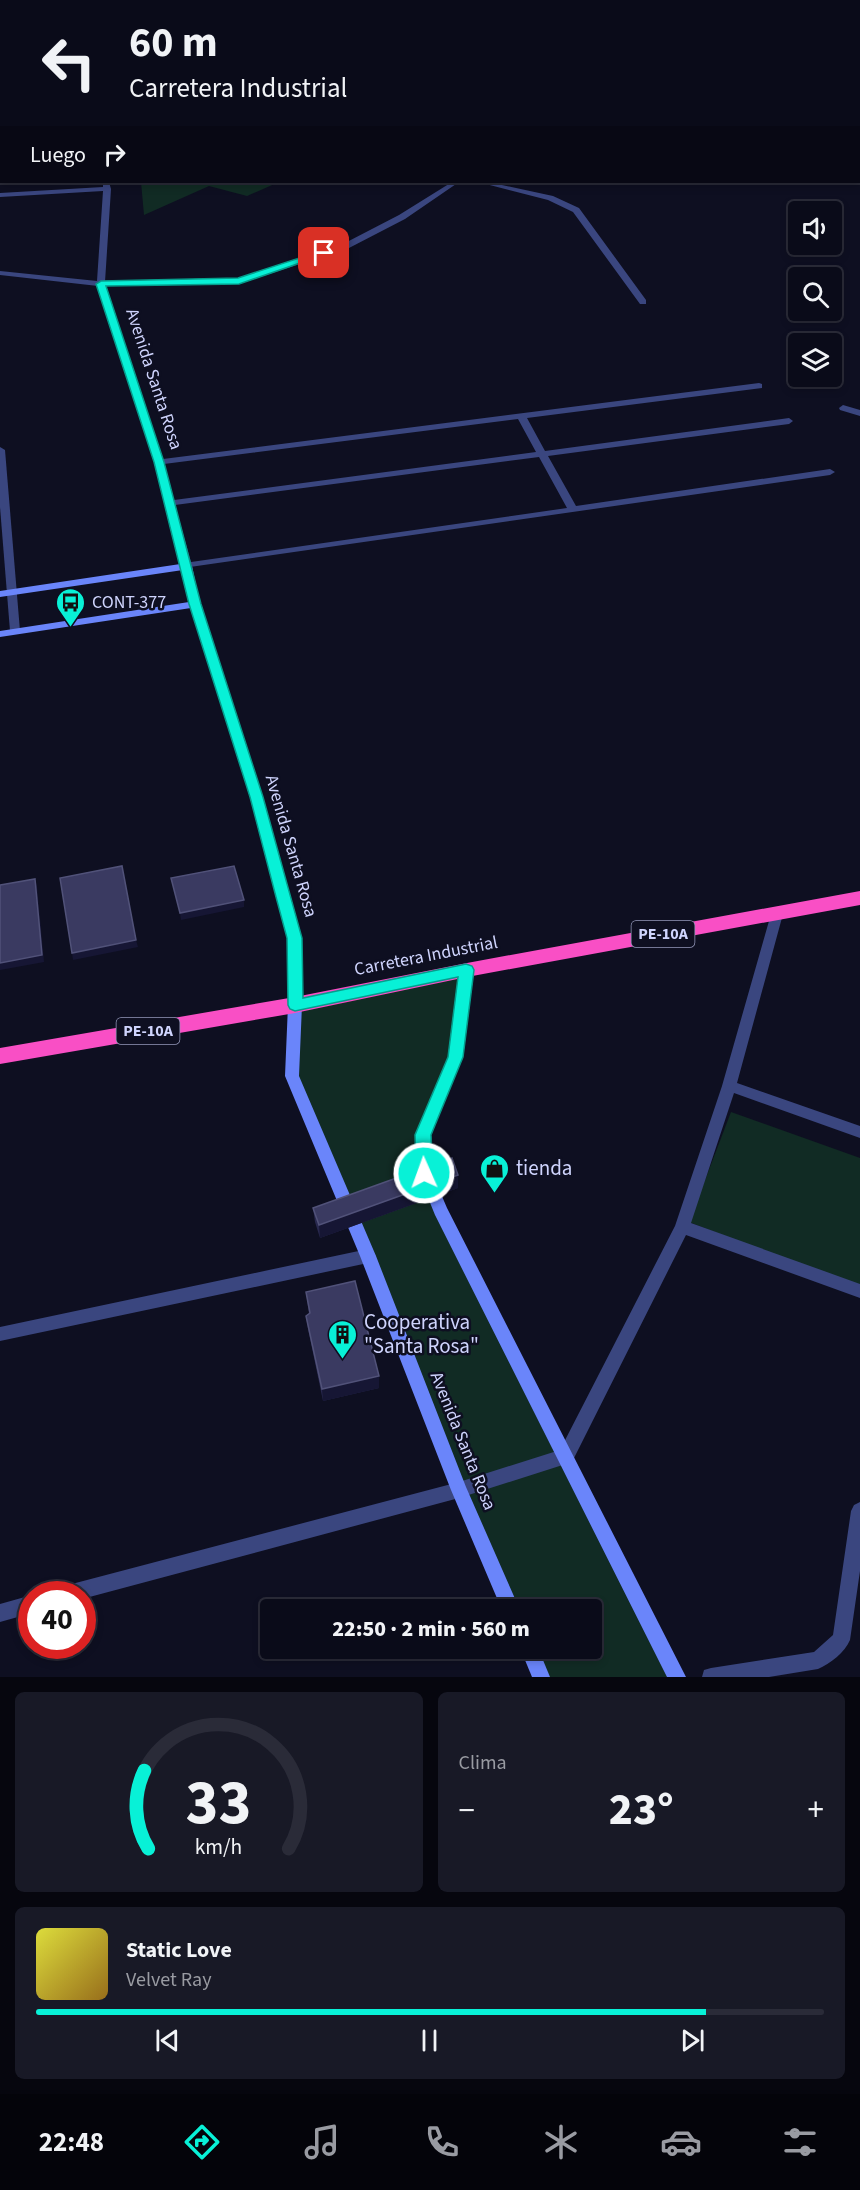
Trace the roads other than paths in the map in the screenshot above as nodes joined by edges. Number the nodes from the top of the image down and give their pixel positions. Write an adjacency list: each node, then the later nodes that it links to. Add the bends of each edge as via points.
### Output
1 (454, 183): 6 (street, via 402,217 346,246 239,281)
2 (485, 183): 7 (street, via 550,198 576,210)
3 (106, 185): 4 (street); 6 (street, Avenida Santa Rosa)
4 (0, 195)
5 (0, 273): 6 (street)
6 (101, 284): 15 (street, Avenida Santa Rosa)
7 (643, 302)
8 (759, 386): 11 (street)
9 (843, 408): 10 (street)
10 (860, 413)
11 (521, 416): 14 (street); 15 (street)
12 (789, 421): 14 (street)
13 (0, 450): 17 (street)
14 (542, 453): 18 (street); 19 (street)
15 (159, 462): 18 (street, Avenida Santa Rosa)
16 (830, 472): 19 (street)
17 (1, 483): 21 (street)
18 (170, 503): 20 (street, Avenida Santa Rosa)
19 (573, 509): 20 (street)
20 (187, 566): 21 (street); 23 (street, Avenida Santa Rosa)
21 (12, 592): 22 (street); 24 (street)
22 (0, 594)
23 (195, 604): 24 (street); 29 (street, Avenida Santa Rosa, via 256,797 294,938)
24 (15, 631): 25 (street)
25 (0, 634)
26 (860, 898): 27 (highway, Carretera Industrial / PE-10A)
27 (777, 914): 28 (highway, Carretera Industrial / PE-10A); 31 (street)
28 (466, 970): 29 (highway, Carretera Industrial / PE-10A); 37 (street, via 456,1057 423,1135 424,1173)
29 (295, 1005): 30 (highway, Carretera Industrial / PE-10A); 34 (street, Avenida Santa Rosa, via 292,1076)
30 (0, 1056)
31 (729, 1086): 32 (street); 33 (street)
32 (860, 1132)
33 (682, 1227): 35 (street); 37 (street)
34 (368, 1256): 36 (street); 38 (street, Avenida Santa Rosa)
35 (860, 1291)
36 (0, 1334)
37 (566, 1456): 38 (street); 46 (street)
38 (459, 1490): 40 (street); 41 (street, Avenida Santa Rosa)
39 (860, 1511): 47 (street, via 841,1640 818,1660)
40 (96, 1587)
41 (507, 1599)
42 (18, 1608): 43 (street)
43 (0, 1613)
44 (534, 1659): 45 (street)
45 (541, 1677)
46 (677, 1677)
47 (711, 1677)

